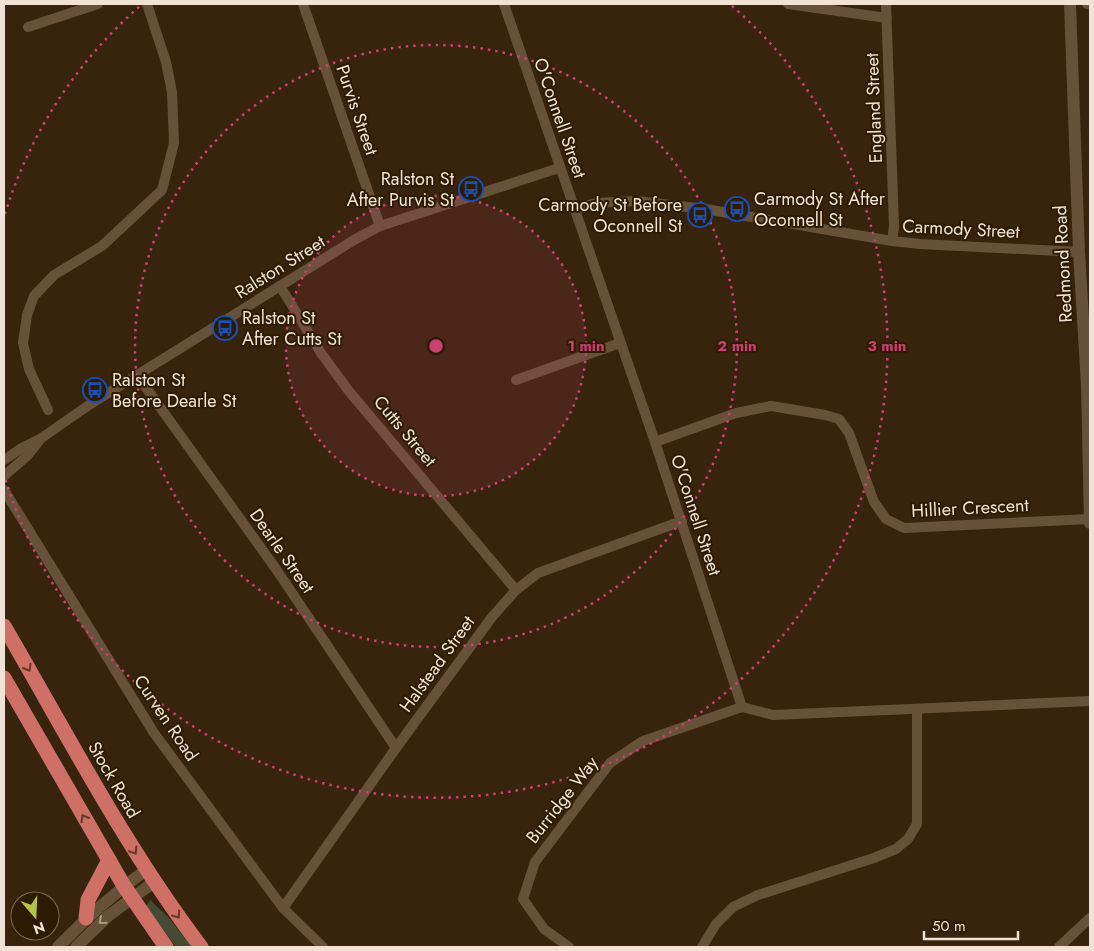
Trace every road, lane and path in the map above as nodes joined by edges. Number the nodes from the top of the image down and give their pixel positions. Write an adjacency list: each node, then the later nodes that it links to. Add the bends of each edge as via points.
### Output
1 (98, 4): 11 (street)
2 (148, 4): 22 (street, via 172,92 174,143 162,190 102,246 54,275 34,296 23,343 29,369)
3 (303, 4): 14 (street, Purvis Street)
4 (504, 4): 12 (street, O'Connell Street)
5 (788, 4): 10 (street)
6 (886, 4): 10 (street, England Street)
7 (1070, 4): 16 (street, Redmond Road)
8 (1086, 4): 9 (street)
9 (1090, 4)
10 (887, 18): 15 (street, England Street)
11 (28, 27)
12 (559, 168): 13 (street, O'Connell Street); 14 (street, Ralston Street)
13 (575, 209): 15 (street, Carmody Street, via 596,203 636,201 705,209); 18 (street, O'Connell Street)
14 (380, 226): 17 (street, Ralston Street)
15 (892, 241): 16 (street, Carmody Street)
16 (1079, 252): 21 (street, Redmond Road)
17 (280, 286): 19 (street, Ralston Street); 31 (street, Cutts Street, via 348,390)
18 (620, 343): 20 (street); 24 (street, O'Connell Street)
19 (137, 375): 23 (street, Ralston Street); 37 (street, Dearle Street, via 276,570)
20 (516, 380)
21 (1088, 385): 28 (street, Redmond Road)
22 (48, 410)
23 (40, 439): 25 (street, Ralston Street); 26 (street, Ralston Street, via 28,456)
24 (655, 442): 28 (street, Hillier Crescent, via 754,408 771,406 825,414 840,419 849,433 874,502 886,519 904,528); 29 (street, O'Connell Street)
25 (4, 460)
26 (4, 476)
27 (4, 490): 41 (street, Curven Road, via 154,733)
28 (1090, 519): 30 (street, Redmond Road)
29 (682, 521): 31 (street, Halstead Street, via 538,573); 35 (street, O'Connell Street)
30 (1090, 523)
31 (516, 590): 37 (street, Halstead Street, via 492,617)
32 (4, 626): 39 (highway, Stock Road, one-way to 39)
33 (4, 678): 38 (highway, one-way to 33)
34 (1090, 702): 36 (street)
35 (742, 707): 36 (street, via 773,715); 49 (street, Burridge Way, via 643,741 610,763 535,862 523,899 544,929)
36 (917, 709): 50 (street, via 917,824 908,839 896,849 874,858 733,906 716,924)
37 (396, 748): 41 (street, Halstead Street)
38 (109, 860): 40 (highway); 42 (highway, via 88,900)
39 (150, 876): 40 (street); 47 (highway, Stock Road, one-way to 47)
40 (127, 892): 42 (street); 45 (street, one-way to 45); 46 (highway)
41 (283, 908): 48 (street, Curven Road)
42 (86, 918): 44 (street)
43 (1090, 918): 51 (street)
44 (58, 947)
45 (76, 947)
46 (166, 947)
47 (201, 947)
48 (323, 947)
49 (569, 947)
50 (702, 947)
51 (1059, 947)

